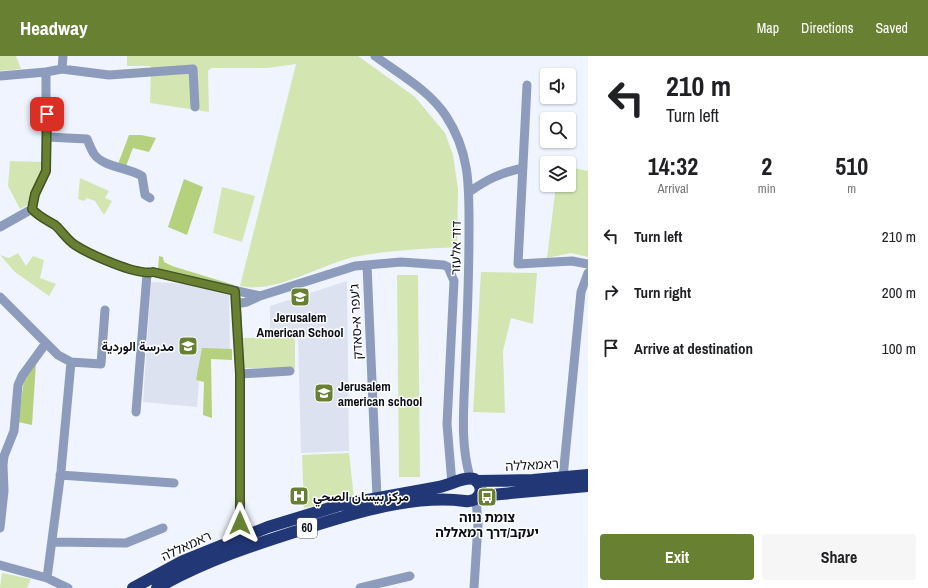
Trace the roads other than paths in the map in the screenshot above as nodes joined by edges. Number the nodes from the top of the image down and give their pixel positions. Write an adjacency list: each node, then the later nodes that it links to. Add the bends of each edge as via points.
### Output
1 (63, 56): 3 (street)
2 (375, 56): 10 (street, דוד אלעזר, via 427,95 445,115 461,144 468,171)
3 (62, 69): 4 (street); 7 (street, via 109,75 194,69)
4 (46, 72): 5 (street); 8 (street)
5 (0, 76)
6 (527, 85): 9 (street)
7 (195, 106)
8 (47, 137): 11 (street, via 87,139 94,154 101,160 142,176 145,195); 12 (street, via 46,171 35,194)
9 (523, 168): 10 (street, via 488,179); 14 (street, via 518,264 572,261)
10 (469, 192): 31 (street, דוד אלעזר, via 463,429)
11 (150, 198)
12 (32, 209): 13 (street); 17 (street, via 37,215 56,226 74,244 130,270)
13 (0, 227)
14 (588, 264)
15 (367, 265): 19 (street, via 355,266); 31 (street, via 401,262 444,265 452,274 454,281 447,424); 34 (street, ג'עפר א-סאדק)
16 (588, 273): 30 (street, via 581,292)
17 (146, 274): 18 (street, via 153,272); 27 (street)
18 (235, 291): 19 (street); 21 (street)
19 (260, 296): 21 (street)
20 (0, 297): 23 (street)
21 (236, 304): 26 (street)
22 (105, 310): 24 (street, via 101,364)
23 (46, 343): 24 (street, via 58,355); 36 (street, via 22,376 18,386 14,431 4,460)
24 (71, 362): 28 (street)
25 (290, 371): 26 (street)
26 (240, 374): 38 (street)
27 (136, 412)
28 (60, 475): 32 (street); 39 (street)
29 (588, 475): 30 (highway, ראמאללה / 60)
30 (563, 477): 31 (highway, ראמאללה / 60)
31 (465, 481): 34 (highway, ראמאללה / 60); 35 (highway, via 481,488); 35 (highway, via 458,487 457,492 462,499)
32 (174, 483)
33 (588, 486): 35 (highway, ראמאללה / 60)
34 (377, 498): 38 (highway, ראמאללה / 60, via 340,505)
35 (473, 499): 45 (highway, ראמאללה / 60, via 432,500 380,507 353,514 268,540 194,569); 47 (street, via 478,518)
36 (0, 528)
37 (163, 528): 39 (street, via 126,543)
38 (240, 538): 44 (highway, ראמאללה / 60, via 183,561)
39 (52, 542): 42 (street)
40 (0, 565): 42 (street)
41 (410, 576): 46 (street)
42 (47, 578): 43 (street)
43 (68, 588)
44 (133, 588)
45 (157, 588)
46 (360, 588)
47 (474, 588)

